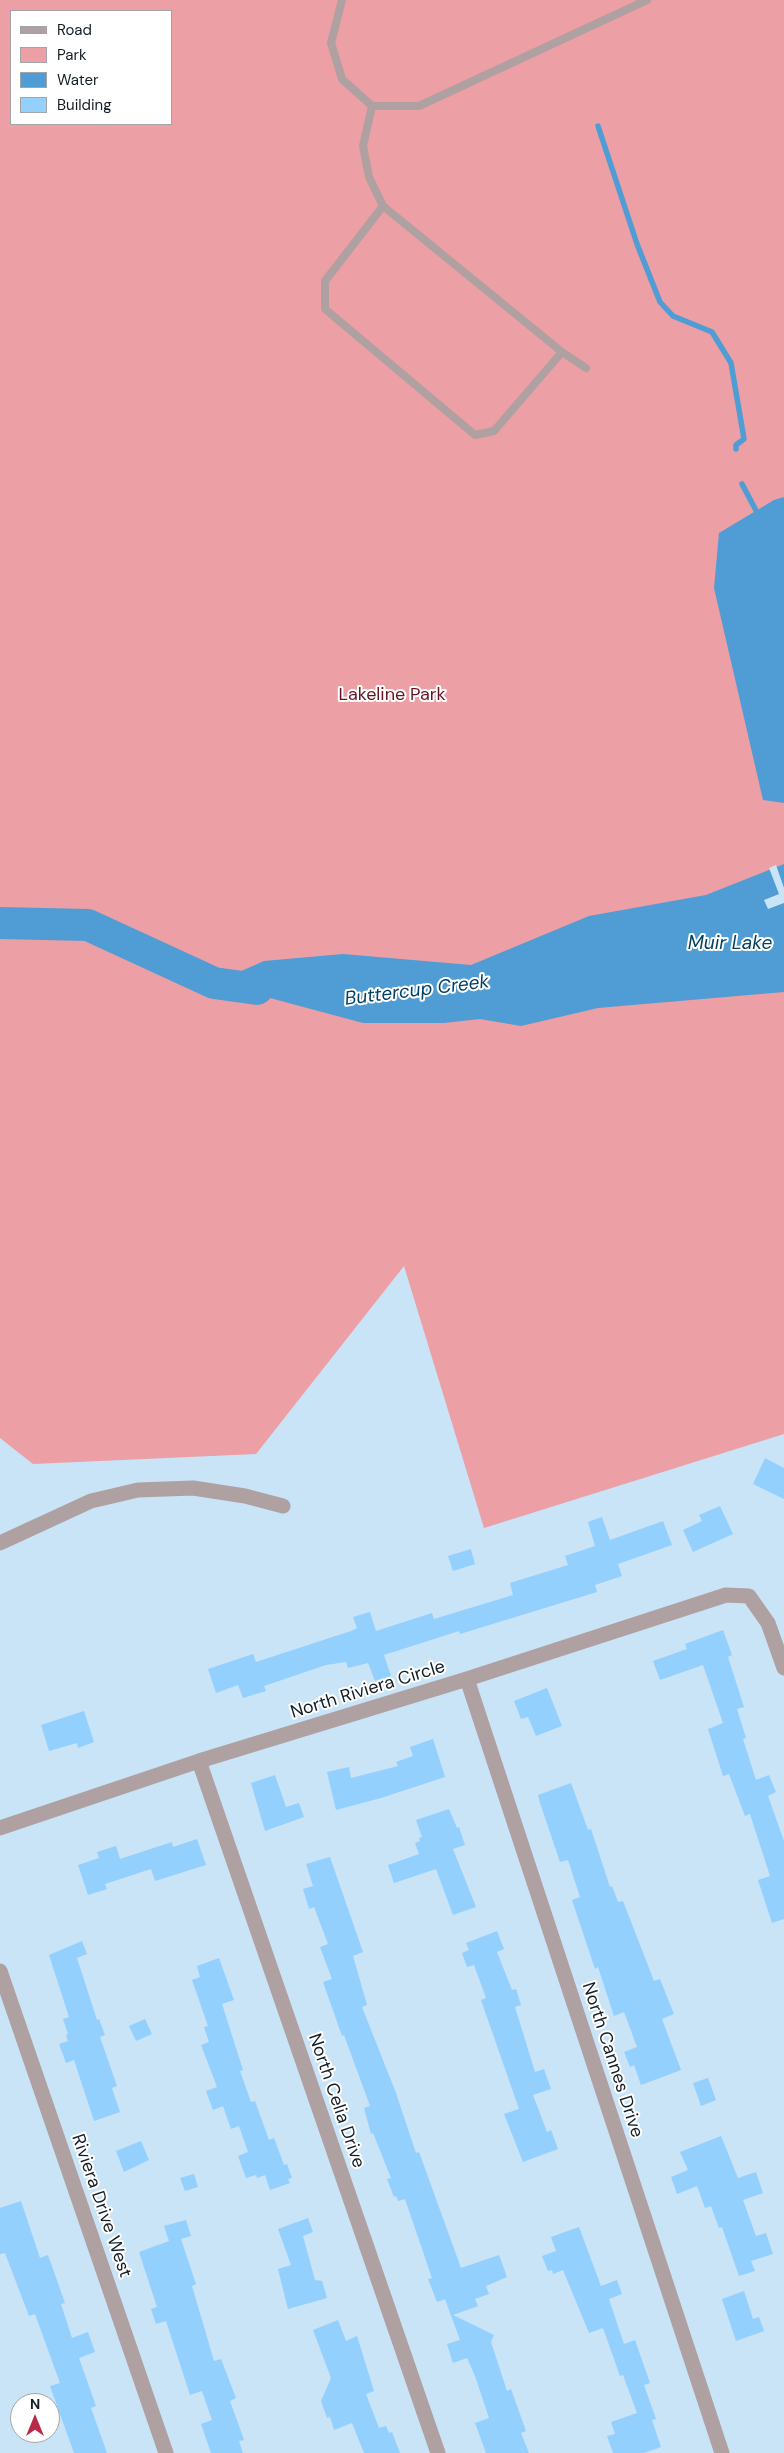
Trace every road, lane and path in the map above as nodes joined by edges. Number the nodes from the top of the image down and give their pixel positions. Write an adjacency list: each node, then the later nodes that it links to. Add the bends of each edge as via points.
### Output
1 (342, 0): 3 (lane, via 331,43 342,79)
2 (647, 0): 3 (lane, via 419,106)
3 (372, 106): 4 (lane, via 363,146 369,178)
4 (383, 206): 5 (lane); 5 (lane, via 325,280 325,309 475,435 494,431)
5 (562, 352): 6 (lane)
6 (586, 368)
7 (283, 1506): 8 (street, via 193,1488 138,1490 91,1500)
8 (0, 1543)
9 (784, 1668): 10 (street, North Riviera Circle, via 768,1623 749,1596 726,1595)
10 (467, 1679): 11 (street, North Riviera Circle); 16 (street, North Cannes Drive)
11 (199, 1761): 12 (street, North Riviera Circle); 15 (street, North Celia Drive)
12 (0, 1828)
13 (0, 1971): 14 (street, Riviera Drive West)
14 (166, 2453)
15 (438, 2453)
16 (722, 2453)

